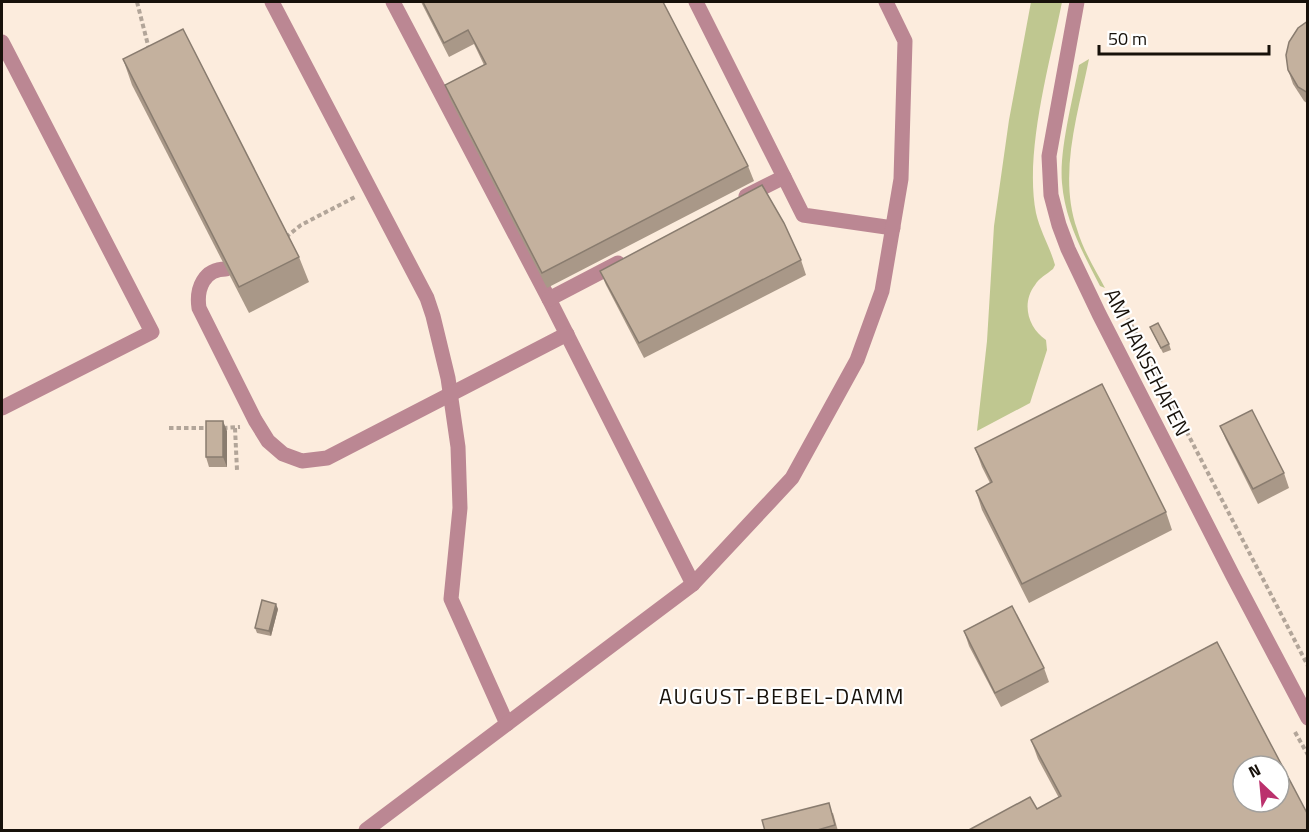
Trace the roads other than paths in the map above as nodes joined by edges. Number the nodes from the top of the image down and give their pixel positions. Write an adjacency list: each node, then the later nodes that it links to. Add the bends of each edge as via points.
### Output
1 (272, 2): 14 (street, via 427,297)
2 (393, 2): 12 (street)
3 (696, 2): 7 (street)
4 (886, 2): 9 (street, via 905,41 901,179)
5 (1077, 2): 17 (street, AM HANSEHAFEN, via 1049,156 1051,195 1059,225 1104,324)
6 (2, 45): 15 (street, via 152,332)
7 (784, 177): 8 (street); 9 (street, via 803,215)
8 (733, 203)
9 (893, 228): 16 (street, via 882,291 857,360 792,478)
10 (631, 256): 12 (street)
11 (226, 269): 14 (street, via 216,270 203,281 198,291 199,308 255,420 278,451 302,461 332,456)
12 (549, 299): 13 (street)
13 (567, 334): 14 (street); 16 (street)
14 (450, 394): 18 (street, via 458,447 460,508 451,599)
15 (2, 408)
16 (693, 584): 18 (street)
17 (1308, 718)
18 (507, 724): 19 (street)
19 (366, 831)

